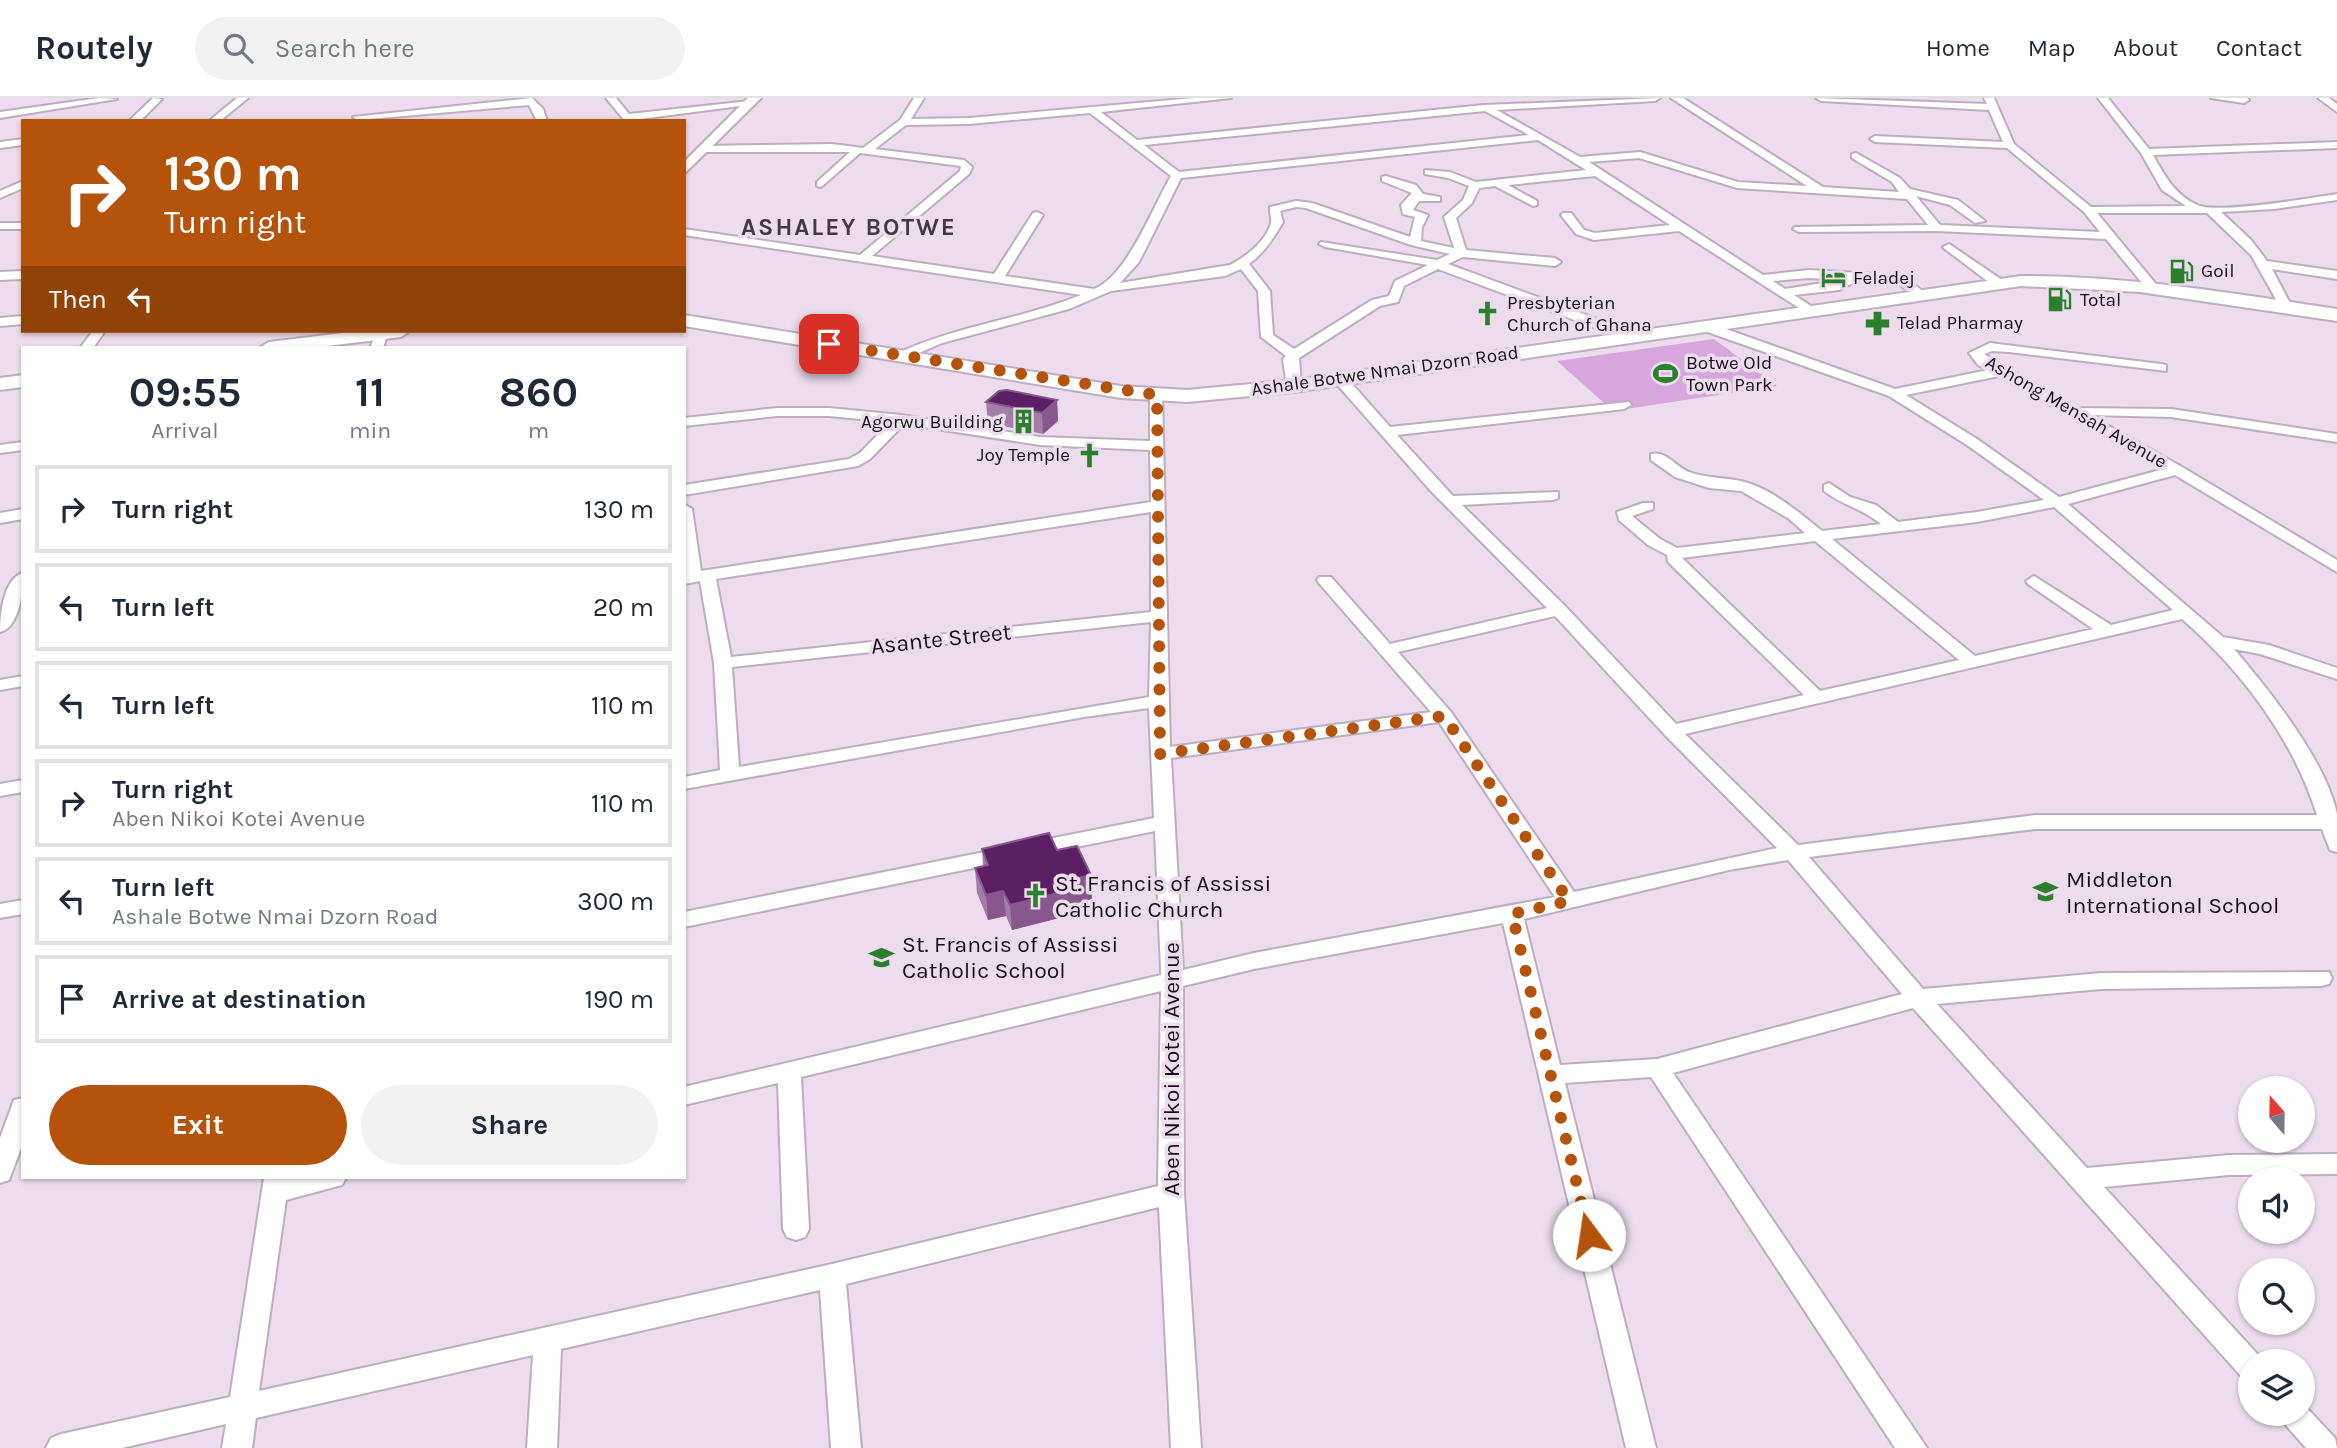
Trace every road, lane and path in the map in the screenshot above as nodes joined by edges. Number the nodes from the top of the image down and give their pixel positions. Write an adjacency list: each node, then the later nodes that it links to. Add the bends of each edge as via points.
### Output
1 (243, 98): 27 (street)
2 (611, 98): 30 (street)
3 (919, 98): 31 (street)
4 (1226, 98): 23 (street)
5 (1462, 98): 21 (street)
6 (1655, 98): 21 (street)
7 (1676, 98): 53 (street)
8 (1821, 98): 15 (street)
9 (2104, 98): 41 (street)
10 (2216, 98): 16 (street)
11 (2323, 98): 22 (street)
12 (112, 99): 17 (street)
13 (157, 99): 26 (street)
14 (528, 100): 20 (street); 29 (street)
15 (1864, 100): 19 (street)
16 (2244, 100)
17 (61, 101): 24 (street)
18 (752, 101): 30 (street); 39 (street)
19 (1992, 103): 37 (street)
20 (469, 107): 25 (street); 28 (street)
21 (1483, 108): 32 (street); 35 (street)
22 (2337, 109)
23 (1093, 111): 31 (street); 35 (street)
24 (0, 115)
25 (359, 115)
26 (136, 119)
27 (217, 119)
28 (464, 119)
29 (541, 119)
30 (629, 119)
31 (904, 122): 40 (street)
32 (1542, 137): 43 (street); 47 (street)
33 (1875, 139): 37 (street)
34 (21, 142): 36 (street)
35 (1136, 143): 47 (street)
36 (0, 145)
37 (2010, 145): 60 (street)
38 (2337, 145): 41 (street)
39 (704, 149): 40 (street); 44 (street)
40 (863, 150): 50 (street); 77 (street, via 950,160 967,167)
41 (2146, 152): 61 (street, via 2166,188)
42 (1856, 156): 54 (street, via 1896,180)
43 (1579, 160): 46 (street); 53 (street, via 1640,155 1737,185)
44 (687, 164)
45 (1429, 172): 52 (street)
46 (1598, 172): 49 (street); 68 (street)
47 (1177, 175): 90 (street, via 1133,262)
48 (1386, 179): 56 (street, via 1412,187)
49 (1496, 182): 52 (street); 59 (street)
50 (821, 184)
51 (21, 185): 55 (street)
52 (1475, 185): 64 (street, via 1468,201)
53 (1824, 193): 54 (street)
54 (1905, 194): 65 (street, via 1943,196 1965,207); 69 (street)
55 (0, 195)
56 (1417, 197): 58 (street); 64 (street, via 1407,205 1408,212)
57 (2337, 197): 61 (street, via 2275,208)
58 (1436, 199)
59 (1532, 203)
60 (2088, 210): 61 (street); 72 (street)
61 (2205, 210): 79 (street, via 2237,230)
62 (1037, 215): 86 (street)
63 (1567, 215): 68 (street, via 1580,232 1594,237)
64 (1436, 216): 73 (street, via 1416,228); 76 (street)
65 (1979, 221)
66 (0, 226): 67 (street)
67 (21, 226)
68 (1682, 227): 87 (street)
69 (1937, 228): 70 (street); 72 (street)
70 (1799, 229)
71 (686, 232): 77 (street)
72 (2110, 236): 89 (street)
73 (1415, 243): 76 (street); 80 (street, via 1296,204 1274,209 1275,226 1263,247)
74 (1325, 244): 81 (street)
75 (1950, 247): 88 (street)
76 (1461, 253): 78 (street); 81 (street)
77 (863, 257): 86 (street)
78 (1555, 262)
79 (2266, 264): 83 (street); 93 (street)
80 (1243, 265): 90 (street, via 1212,275); 106 (street, via 1266,289 1267,337)
81 (1439, 265): 102 (street); 106 (street, via 1399,284 1394,299 1376,303)
82 (21, 275): 84 (street)
83 (2337, 275)
84 (0, 276)
85 (1855, 276): 87 (street); 91 (street, via 1845,285); 92 (street, via 1897,280)
86 (998, 277): 90 (street)
87 (1761, 279): 91 (street)
88 (1998, 283): 89 (main road, Ashale Botwe Nmai Dzorn Road, via 2081,280); 92 (main road, Ashale Botwe Nmai Dzorn Road)
89 (2151, 286): 93 (main road, Ashale Botwe Nmai Dzorn Road)
90 (1102, 291): 105 (street, via 1065,306 937,340)
91 (1783, 293): 94 (street)
92 (1920, 293): 94 (main road, Ashale Botwe Nmai Dzorn Road)
93 (2286, 307): 95 (main road, Ashale Botwe Nmai Dzorn Road)
94 (1810, 311): 99 (main road, Ashale Botwe Nmai Dzorn Road)
95 (2337, 315)
96 (21, 320): 98 (street)
97 (686, 320): 105 (main road, Ashale Botwe Nmai Dzorn Road)
98 (0, 322)
99 (1704, 326): 102 (main road, Ashale Botwe Nmai Dzorn Road); 113 (street)
100 (397, 333): 103 (main road)
101 (352, 334): 103 (main road); 104 (main road)
102 (1630, 336): 109 (main road, Ashale Botwe Nmai Dzorn Road)
103 (379, 341)
104 (281, 346)
105 (903, 355): 114 (main road, Ashale Botwe Nmai Dzorn Road)
106 (1294, 355): 112 (street, via 1290,359)
107 (2161, 368): 108 (street, Ashong Mensah Avenue, via 2009,348 1990,347 1976,353)
108 (2000, 372): 113 (street); 116 (street, Ashong Mensah Avenue)
109 (1340, 379): 112 (main road, Ashale Botwe Nmai Dzorn Road); 119 (street)
110 (21, 381): 111 (main road)
111 (0, 384)
112 (1294, 386): 114 (main road, Ashale Botwe Nmai Dzorn Road)
113 (1894, 393): 130 (street)
114 (1157, 395): 122 (street, Aben Nikoi Kotei Avenue)
115 (1624, 405): 119 (street)
116 (2070, 412): 120 (street, via 2122,407 2169,411); 125 (street, Ashong Mensah Avenue)
117 (901, 419): 118 (street, via 790,412); 122 (street, via 1040,441); 127 (street, via 853,463)
118 (686, 422)
119 (1386, 432): 129 (street)
120 (2337, 438)
121 (21, 446): 123 (street)
122 (1155, 446): 131 (street, Aben Nikoi Kotei Avenue)
123 (0, 449)
124 (1656, 457): 137 (street, via 1680,474 1745,487)
125 (2177, 470): 130 (street); 139 (street, Ashong Mensah Avenue)
126 (1829, 488): 136 (street, via 1845,500 1871,508)
127 (686, 490)
128 (1553, 495): 129 (street)
129 (1449, 501): 144 (street)
130 (2057, 502): 136 (street); 145 (street)
131 (1157, 506): 140 (street); 146 (street, Aben Nikoi Kotei Avenue)
132 (1647, 506): 138 (street, via 1625,512 1624,517)
133 (21, 514): 134 (street)
134 (0, 517)
135 (686, 521): 140 (street)
136 (1895, 527): 137 (street)
137 (1819, 536): 138 (street); 151 (street)
138 (1675, 553): 156 (street, via 1674,559)
139 (2337, 567)
140 (695, 577): 152 (street)
141 (1325, 580): 150 (street)
142 (2034, 581): 148 (street)
143 (13, 587): 147 (street)
144 (1559, 610): 150 (street); 159 (street)
145 (2188, 612): 148 (street); 149 (street)
146 (1160, 615): 152 (street, Asante Street); 157 (street, Aben Nikoi Kotei Avenue)
147 (0, 627)
148 (2107, 630): 151 (street)
149 (2218, 641): 153 (street, via 2263,649); 165 (street, via 2274,708)
150 (1385, 650): 158 (street)
151 (1971, 661): 156 (street)
152 (723, 663): 161 (street)
153 (2337, 674)
154 (21, 681): 155 (street)
155 (0, 685)
156 (1816, 697): 159 (street)
157 (1158, 701): 160 (street, Aben Nikoi Kotei Avenue); 161 (street)
158 (1444, 716): 160 (street); 170 (street)
159 (1672, 731): 169 (street)
160 (1160, 754): 166 (street, Aben Nikoi Kotei Avenue)
161 (730, 775): 162 (street)
162 (686, 783)
163 (21, 786): 164 (street)
164 (0, 790)
165 (2328, 790): 167 (street)
166 (1164, 822): 174 (street); 176 (street, Aben Nikoi Kotei Avenue)
167 (2328, 822): 168 (street); 169 (street, via 2035,822)
168 (2337, 845)
169 (1793, 852): 170 (street); 177 (street)
170 (1569, 901): 173 (street)
171 (21, 907): 172 (street)
172 (0, 911)
173 (1512, 914): 176 (street, via 1254,961); 180 (street)
174 (686, 920)
175 (2322, 978): 177 (street, via 2101,981)
176 (1171, 983): 179 (street); 188 (street, Aben Nikoi Kotei Avenue)
177 (1918, 998): 178 (street); 186 (street)
178 (1657, 1068): 180 (street); 201 (street)
179 (789, 1072): 181 (street); 189 (street)
180 (1550, 1075): 200 (street)
181 (686, 1096)
182 (21, 1113): 184 (street)
183 (2332, 1168): 186 (street, via 2229,1165)
184 (0, 1173)
185 (325, 1179): 187 (street)
186 (2081, 1179): 192 (street)
187 (275, 1185): 193 (street)
188 (1171, 1194): 190 (street); 199 (street, Aben Nikoi Kotei Avenue)
189 (796, 1228)
190 (832, 1276): 191 (street); 198 (street)
191 (548, 1338): 193 (street); 197 (street)
192 (2238, 1353)
193 (245, 1406): 195 (street); 196 (street)
194 (2305, 1426): 202 (street)
195 (61, 1448)
196 (237, 1448)
197 (542, 1448)
198 (846, 1448)
199 (1186, 1448)
200 (1641, 1448)
201 (1913, 1448)
202 (2325, 1448)

